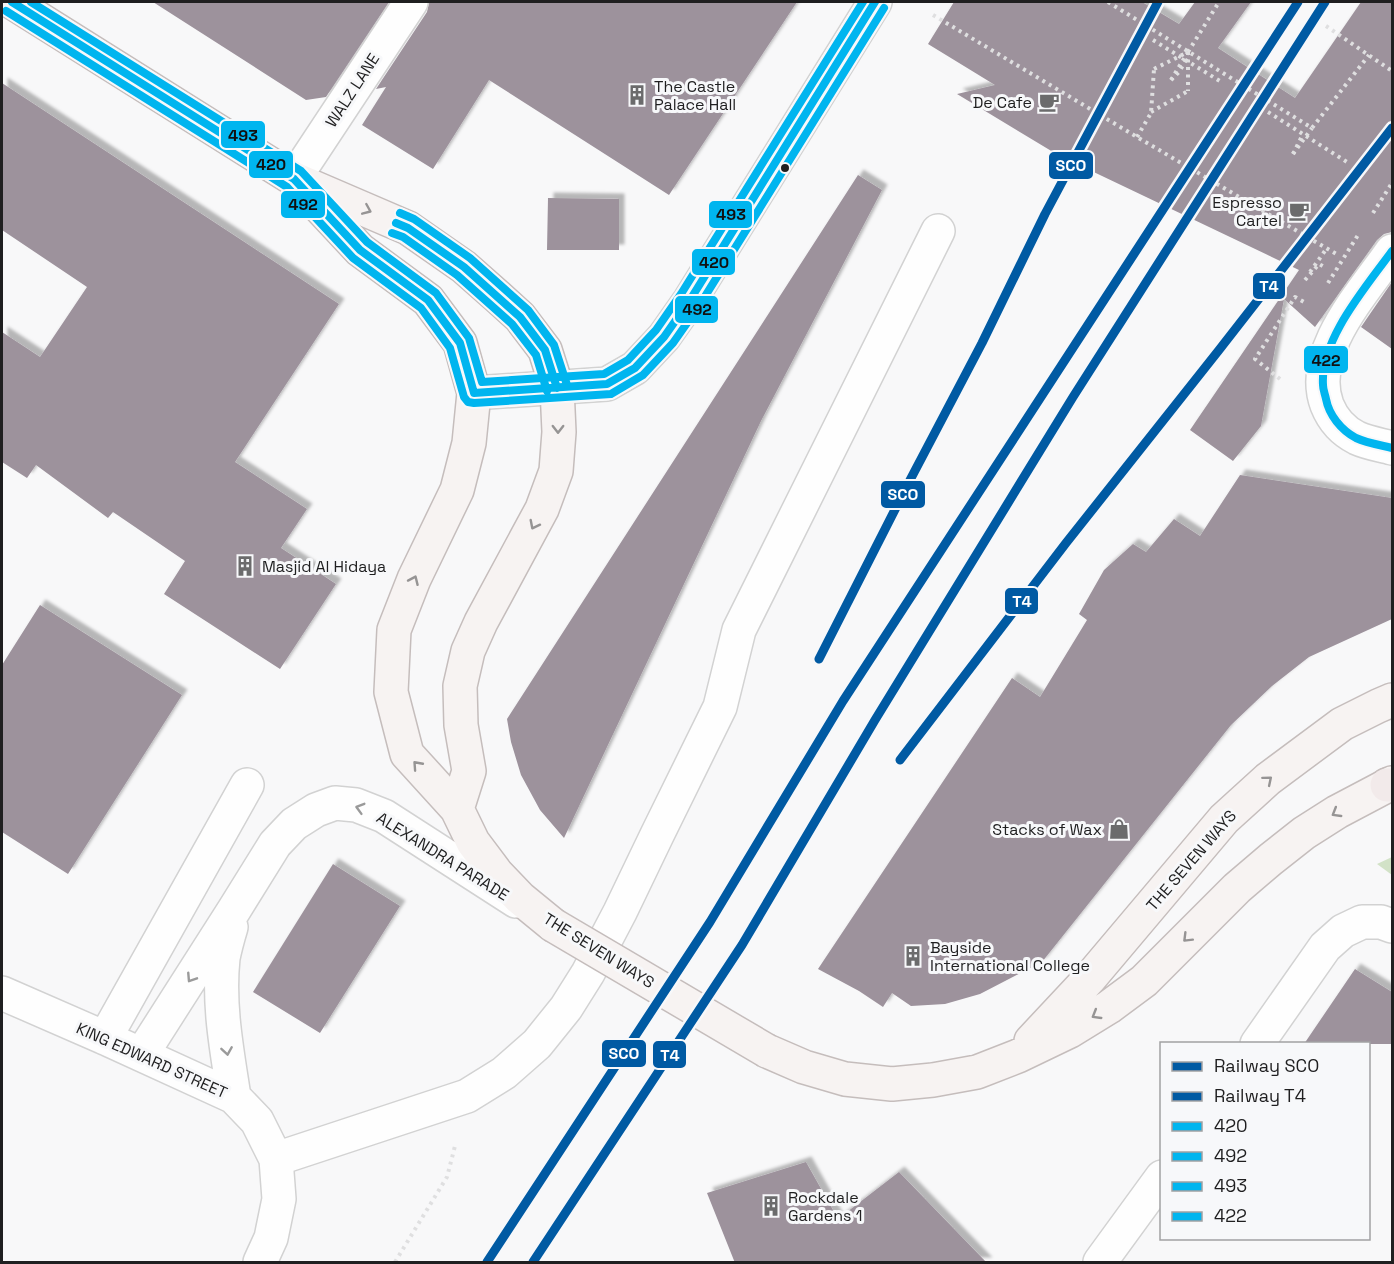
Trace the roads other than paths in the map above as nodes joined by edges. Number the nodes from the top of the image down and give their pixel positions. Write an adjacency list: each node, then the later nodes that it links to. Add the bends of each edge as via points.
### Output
1 (12, 2): 4 (main road)
2 (411, 2): 4 (street, WALZ LANE)
3 (875, 2): 7 (street, via 664,337 635,368 607,384)
4 (294, 179): 7 (main road, one-way to 7, via 408,228 464,267 520,317 545,350); 8 (main road, via 360,250 428,300 460,343)
5 (938, 231): 23 (street, via 739,630 720,707 620,912 566,1008 537,1044 504,1073 467,1096)
6 (1392, 251): 9 (street, via 1332,340 1323,377 1324,398 1340,427 1358,438)
7 (557, 388): 8 (street); 13 (main road, one-way to 13, via 556,471 542,509 468,651 460,686 461,725 469,771)
8 (474, 393): 13 (main road, THE SEVEN WAYS, one-way to 8, via 407,754 391,692 394,630 457,490 469,443)
9 (1392, 448)
10 (1392, 700): 21 (main road, THE SEVEN WAYS, one-way to 10, via 1089,979 1224,819 1268,779 1342,724)
11 (1391, 784): 21 (main road, THE SEVEN WAYS, one-way to 21, via 1329,817 1271,859 1144,981 1109,1007)
12 (247, 785): 18 (street)
13 (457, 809): 15 (main road, THE SEVEN WAYS, via 473,842 497,874)
14 (234, 910): 15 (street, ALEXANDRA PARADE, one-way to 14, via 384,816 356,805 335,803 294,824 275,844); 20 (street, ALEXANDRA PARADE, one-way to 20); 22 (street, ALEXANDRA PARADE, one-way to 22, via 221,993)
15 (553, 925): 21 (main road, THE SEVEN WAYS, bridge, via 767,1051 845,1079 892,1084 933,1080 977,1072)
16 (1392, 926): 19 (street, via 1362,922 1342,931 1325,947)
17 (2, 993): 18 (street, KING EDWARD STREET)
18 (105, 1038): 20 (street, KING EDWARD STREET)
19 (1258, 1042)
20 (142, 1054): 22 (street, KING EDWARD STREET)
21 (1018, 1056)
22 (234, 1097): 23 (street, KING EDWARD STREET, via 257,1121)
23 (276, 1159): 25 (street, via 279,1199 271,1238)
24 (1160, 1178): 26 (street)
25 (260, 1263)
26 (1100, 1263)

